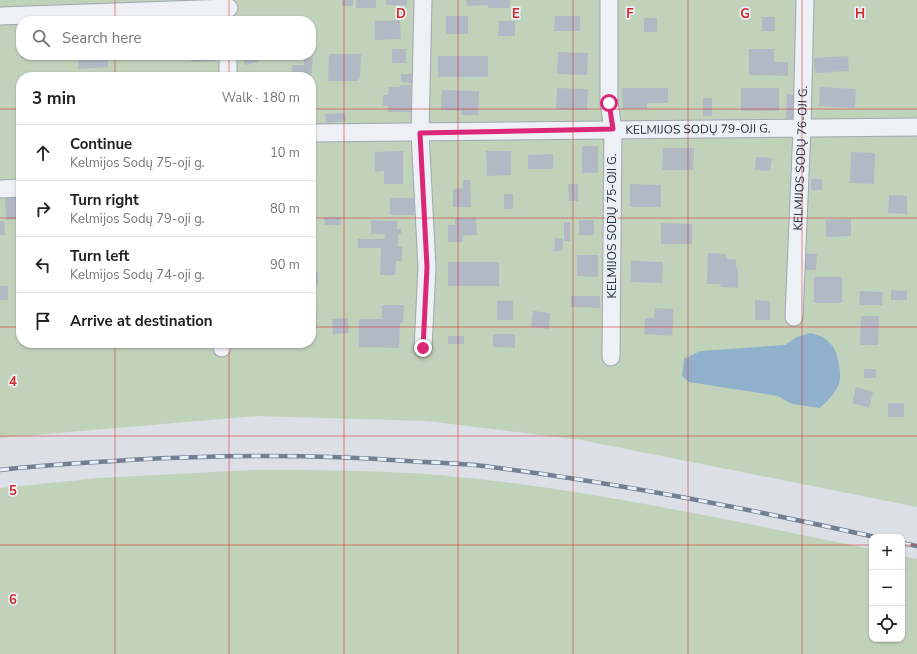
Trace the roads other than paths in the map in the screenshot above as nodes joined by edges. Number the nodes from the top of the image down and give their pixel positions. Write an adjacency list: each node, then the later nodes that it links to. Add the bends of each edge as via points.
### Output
1 (423, 0): 12 (street)
2 (609, 0): 10 (street, KELMIJOS SODŲ 75-OJI G., via 609,103)
3 (805, 0): 8 (street, KELMIJOS SODŲ 76-OJI G.)
4 (229, 10): 5 (street)
5 (0, 16)
6 (228, 60): 7 (street)
7 (228, 72)
8 (802, 128): 9 (street, KELMIJOS SODŲ 79-OJI G.); 10 (street, KELMIJOS SODŲ 79-OJI G.); 15 (street, KELMIJOS SODŲ 76-OJI G.)
9 (917, 128)
10 (613, 129): 12 (street, KELMIJOS SODŲ 79-OJI G.); 17 (street, KELMIJOS SODŲ 75-OJI G.)
11 (316, 133): 12 (street, KELMIJOS SODŲ 79-OJI G.)
12 (420, 133): 16 (street, via 427,267)
13 (16, 188): 14 (street)
14 (0, 189)
15 (794, 317)
16 (423, 348)
17 (611, 357)

